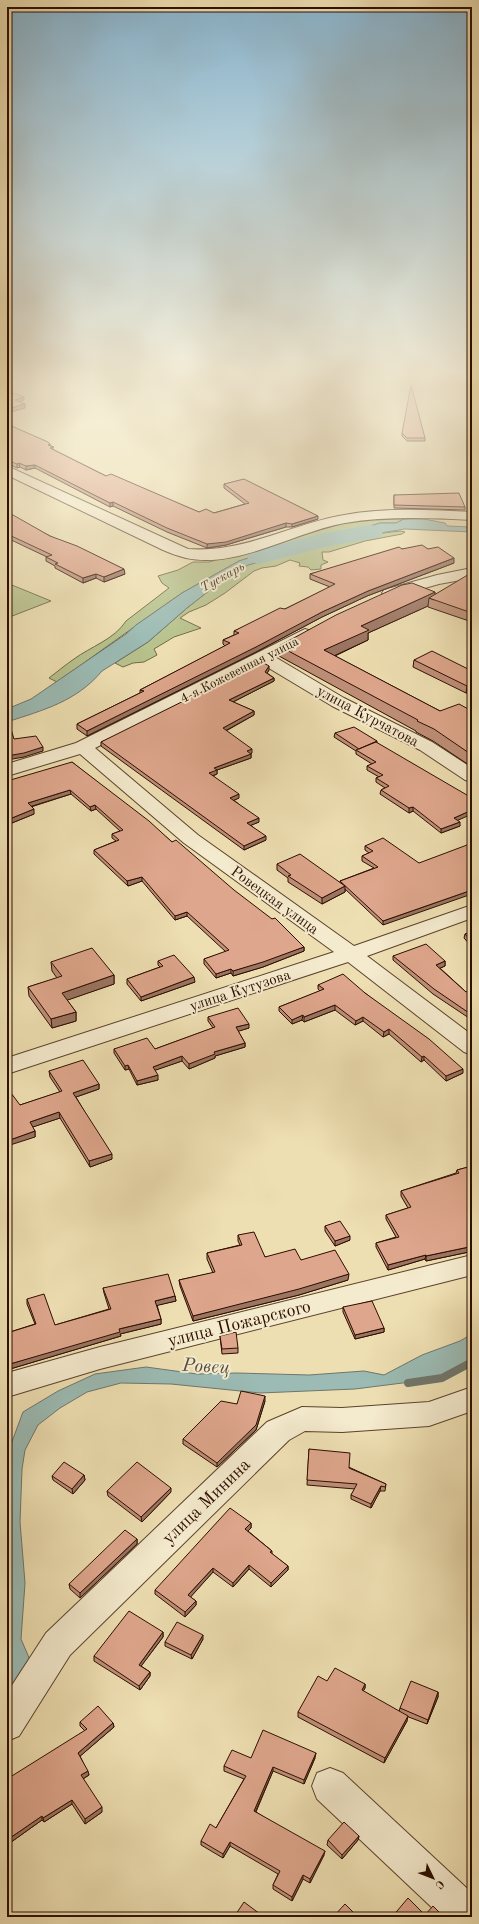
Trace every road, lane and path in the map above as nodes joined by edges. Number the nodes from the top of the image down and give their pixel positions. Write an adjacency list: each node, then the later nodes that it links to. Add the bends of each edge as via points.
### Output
1 (7, 470): 2 (street, via 187,554 204,555 244,549 324,523 362,517)
2 (472, 516)
3 (472, 573): 4 (street, via 396,591)
4 (374, 600)
5 (317, 628): 6 (street, 4-я Кожевенная улица)
6 (264, 657): 7 (street, 4-я Кожевенная улица); 9 (street, улица Курчатова, via 338,702 426,746)
7 (83, 747): 8 (street, 4-я Кожевенная улица); 11 (street, Ровецкая улица, via 191,839)
8 (7, 770)
9 (472, 776)
10 (472, 911): 11 (street, улица Кутузова)
11 (351, 954): 12 (street, Ровецкая улица); 13 (street, улица Кутузова)
12 (472, 1047)
13 (7, 1066)
14 (472, 1265): 15 (street, улица Пожарского, via 130,1350)
15 (7, 1385)
16 (472, 1399): 17 (street, улица Минина, via 429,1414 302,1420 278,1431 58,1644)
17 (7, 1724)
18 (330, 1786): 19 (street)
19 (470, 1917)

